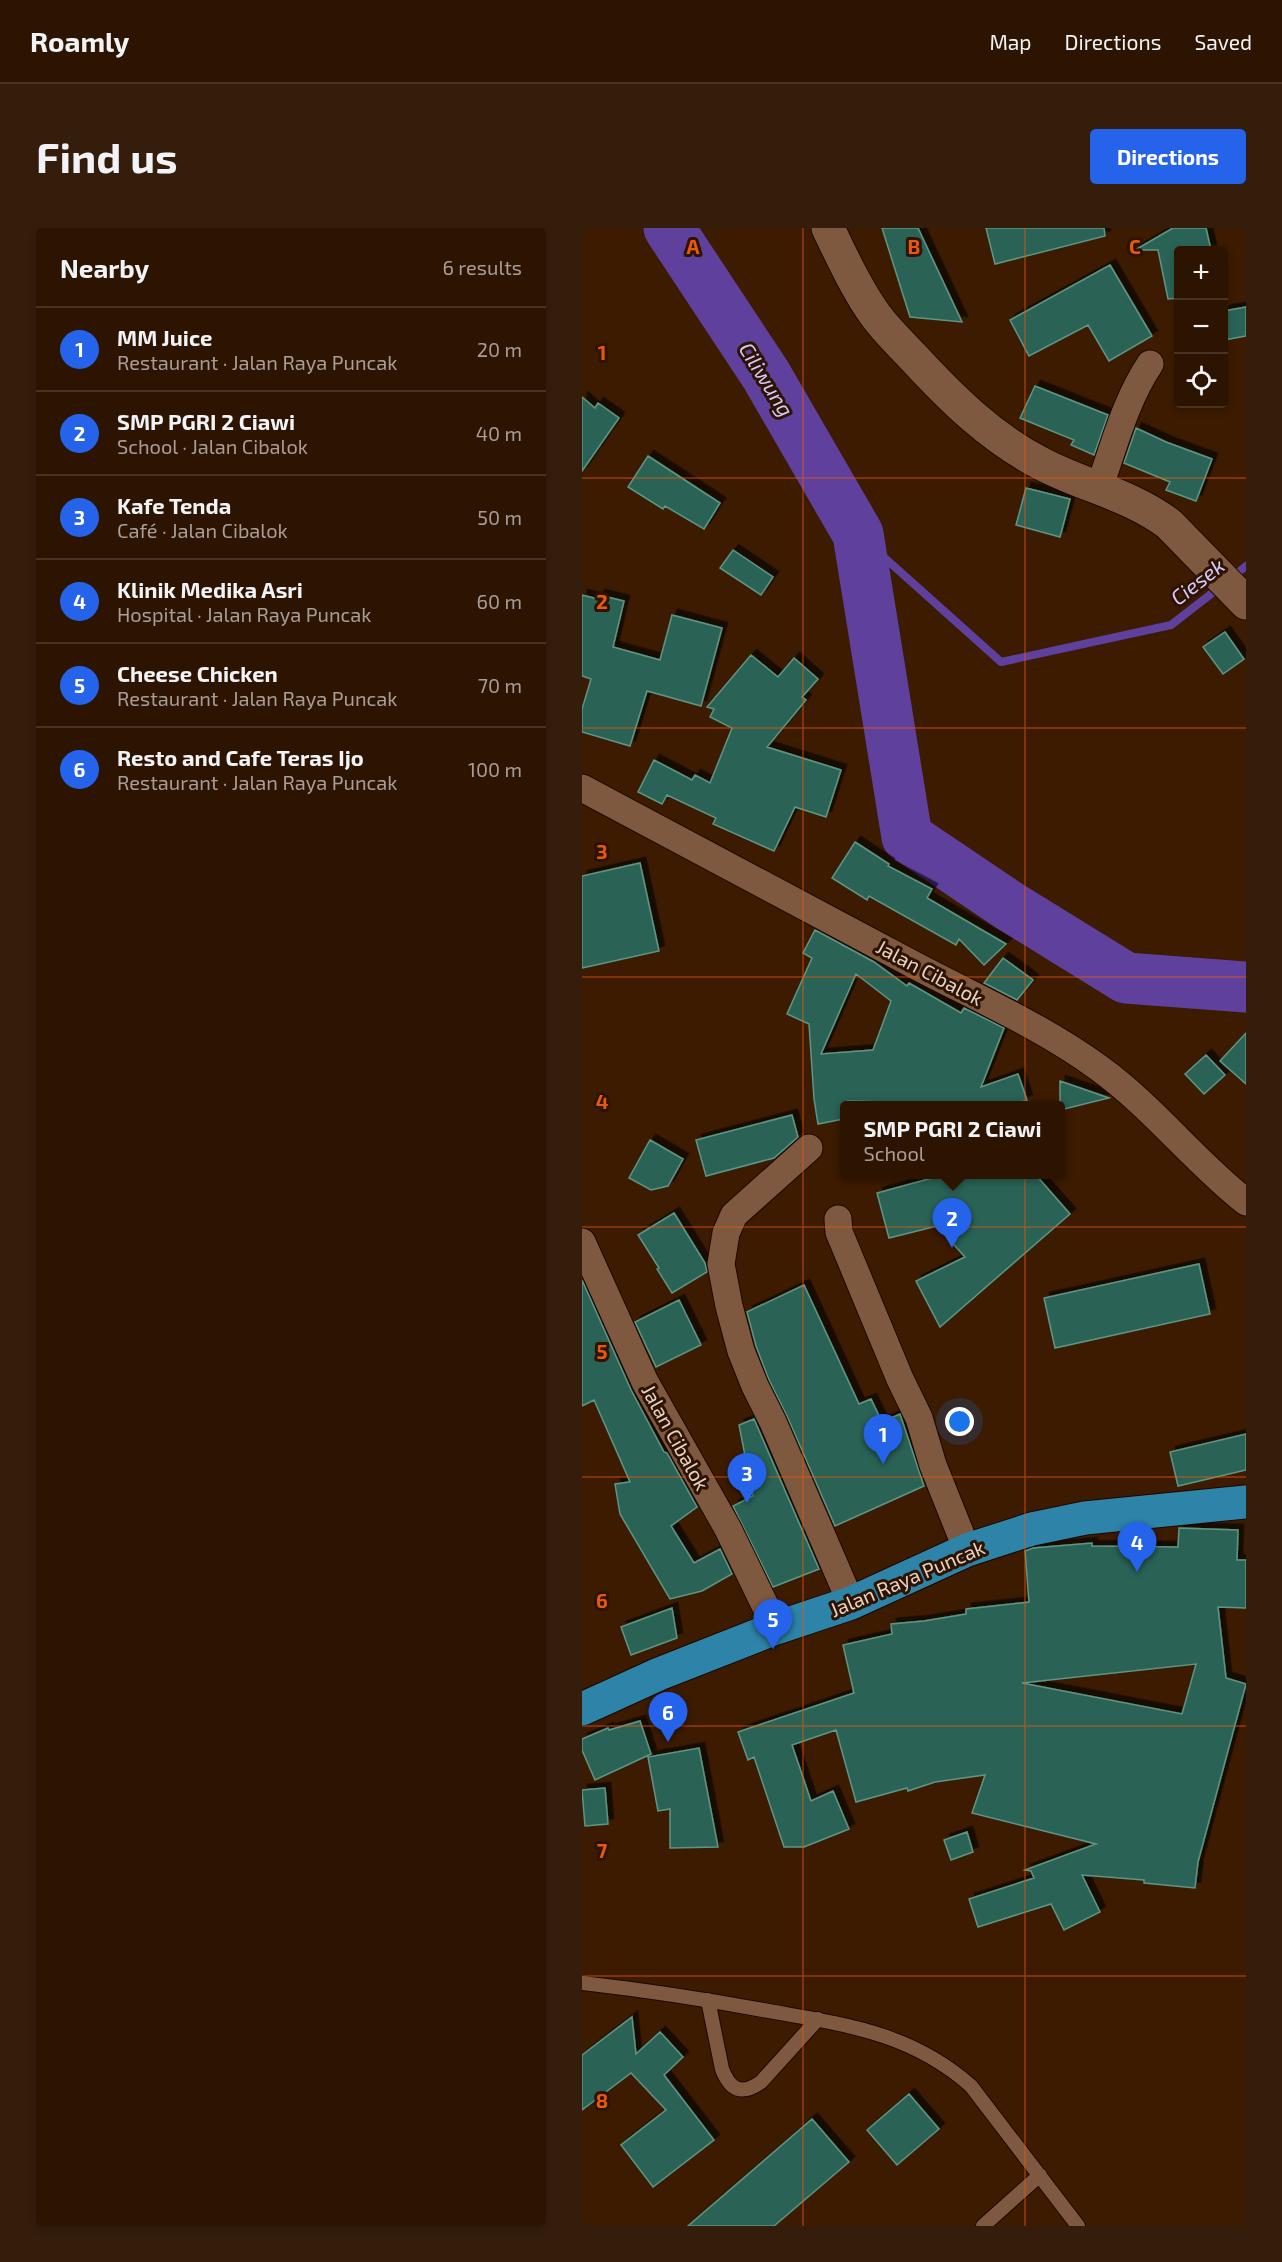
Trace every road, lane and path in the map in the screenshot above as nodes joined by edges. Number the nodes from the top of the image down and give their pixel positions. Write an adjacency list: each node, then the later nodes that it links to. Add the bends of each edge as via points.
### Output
1 (834, 229): 3 (main road, via 876,316 951,398 1023,454)
2 (1150, 364): 3 (street, via 1140,379)
3 (1099, 488): 4 (main road, via 1148,509 1169,524)
4 (1246, 603)
5 (582, 788): 7 (street, Jalan Cibalok, via 1003,1010 1081,1056 1142,1104)
6 (808, 1148): 12 (street, via 734,1215 726,1233 722,1264 729,1306 748,1369)
7 (1246, 1202)
8 (838, 1220): 11 (street, via 839,1232 919,1418)
9 (582, 1242): 13 (street, Jalan Cibalok, via 645,1382 728,1529)
10 (1246, 1502): 11 (highway, Jalan Raya Puncak, via 1085,1518 1032,1529)
11 (967, 1550): 12 (highway, Jalan Raya Puncak)
12 (851, 1603): 13 (highway, Jalan Raya Puncak)
13 (776, 1628): 14 (highway, Jalan Raya Puncak)
14 (582, 1708)
15 (582, 1983): 16 (lane)
16 (708, 2000): 17 (lane); 17 (lane, via 722,2069 733,2087 740,2090 761,2082)
17 (818, 2019): 18 (lane, via 884,2035 960,2076)
18 (1040, 2175): 19 (lane); 20 (lane)
19 (984, 2226)
20 (1078, 2226)

